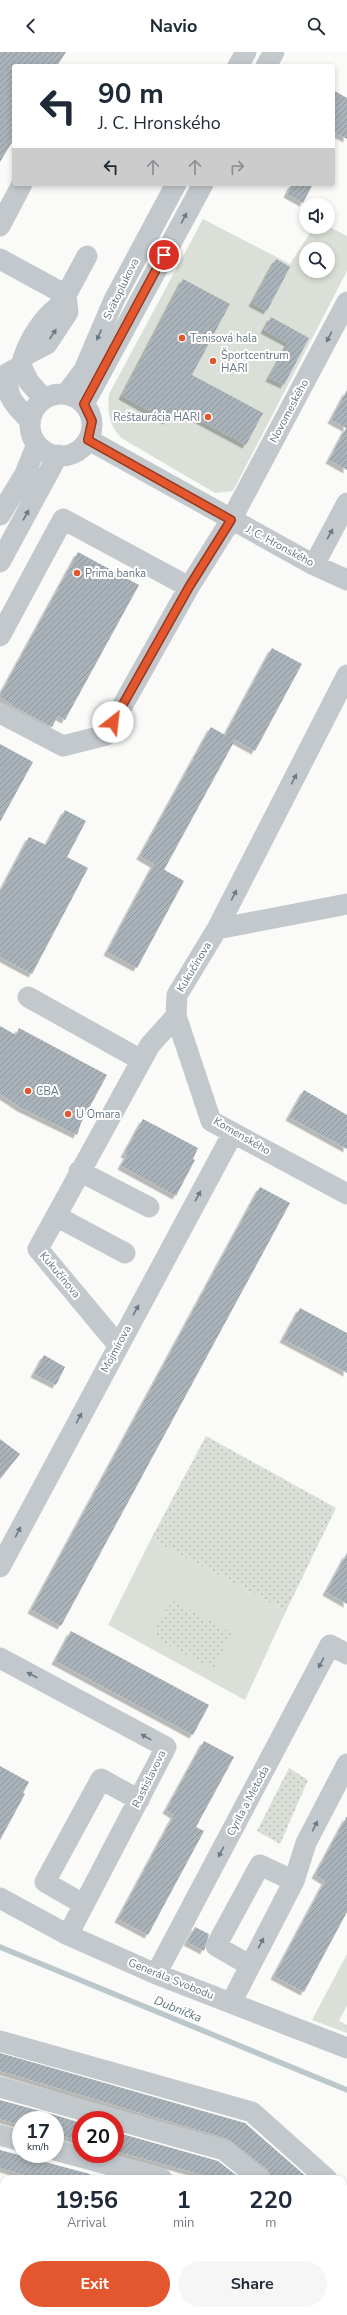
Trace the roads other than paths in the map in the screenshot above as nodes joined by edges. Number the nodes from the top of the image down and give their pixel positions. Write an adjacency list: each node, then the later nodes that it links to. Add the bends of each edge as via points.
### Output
1 (246, 52): 3 (street)
2 (274, 52): 4 (street)
3 (239, 64)
4 (267, 64)
5 (21, 186): 8 (street)
6 (175, 186): 14 (street, Svätoplukova, one-way to 14, via 114,300 84,370)
7 (202, 186): 16 (street, Svätoplukova, one-way to 7)
8 (0, 226)
9 (87, 256): 11 (street)
10 (0, 259): 11 (street)
11 (66, 298): 13 (street, via 52,308 29,344)
12 (347, 302): 23 (street, Novomeského, one-way to 23)
13 (22, 361): 15 (street, via 29,382); 17 (street, via 8,373 7,391 15,405)
14 (66, 394): 15 (street); 16 (street)
15 (44, 398): 17 (street, via 35,408)
16 (84, 404): 18 (street, via 92,421)
17 (30, 421): 19 (street, via 33,437)
18 (88, 440): 20 (street, via 72,454); 23 (street, J. C. Hronského)
19 (38, 444): 20 (street, via 46,452); 22 (street, via 25,474)
20 (58, 455): 24 (street, one-way to 20)
21 (347, 503): 25 (street, one-way to 21)
22 (0, 515)
23 (231, 520): 25 (street, J. C. Hronského); 27 (street, Novomeského)
24 (0, 562)
25 (314, 565): 26 (street, J. C. Hronského)
26 (347, 580)
27 (189, 587): 28 (street, via 63,519); 30 (street, Novomeského, via 106,735 63,746)
28 (0, 636)
29 (347, 675): 32 (street, Kukučínova, one-way to 29)
30 (0, 713)
31 (347, 904): 32 (street)
32 (217, 930): 34 (street, Kukučínova, via 177,995)
33 (28, 997): 35 (street)
34 (176, 1016): 35 (street, Kukučínova, via 150,1045); 36 (street, Komenského, via 211,1121)
35 (141, 1060): 37 (street, Kukučínova)
36 (233, 1133): 38 (street, Komenského); 42 (street, Mojmírova, one-way to 36)
37 (80, 1171): 39 (street); 40 (street, Kukučínova)
38 (347, 1194)
39 (148, 1207)
40 (56, 1216): 41 (street); 42 (street, Kukučínova, via 38,1249)
41 (125, 1253)
42 (118, 1345): 43 (street, Mojmírova, one-way to 42)
43 (0, 1567)
44 (347, 1654): 53 (street, Cyrila a Metoda, one-way to 53, via 330,1645)
45 (0, 1658): 47 (street, Rastislavova, one-way to 45, via 166,1747)
46 (347, 1764): 48 (street, one-way to 46, via 306,1844)
47 (139, 1800): 50 (street, Rastislavova); 50 (street, via 101,1779 45,1882)
48 (294, 1881): 52 (street, one-way to 48); 52 (street, via 260,1865 216,1946)
49 (0, 1898): 51 (street, Generála Svobodu)
50 (83, 1904): 51 (street, Rastislavova)
51 (68, 1935): 53 (street, Generála Svobodu)
52 (250, 1965): 54 (street)
53 (156, 1974): 54 (street, Generála Svobodu)
54 (231, 2003): 56 (street, Generála Svobodu)
55 (0, 2041): 63 (street, via 252,2112)
56 (347, 2048)
57 (0, 2087): 62 (street, via 224,2150)
58 (0, 2135): 59 (street)
59 (12, 2138)
60 (64, 2153): 61 (street)
61 (126, 2174)
62 (255, 2175)
63 (323, 2175)

